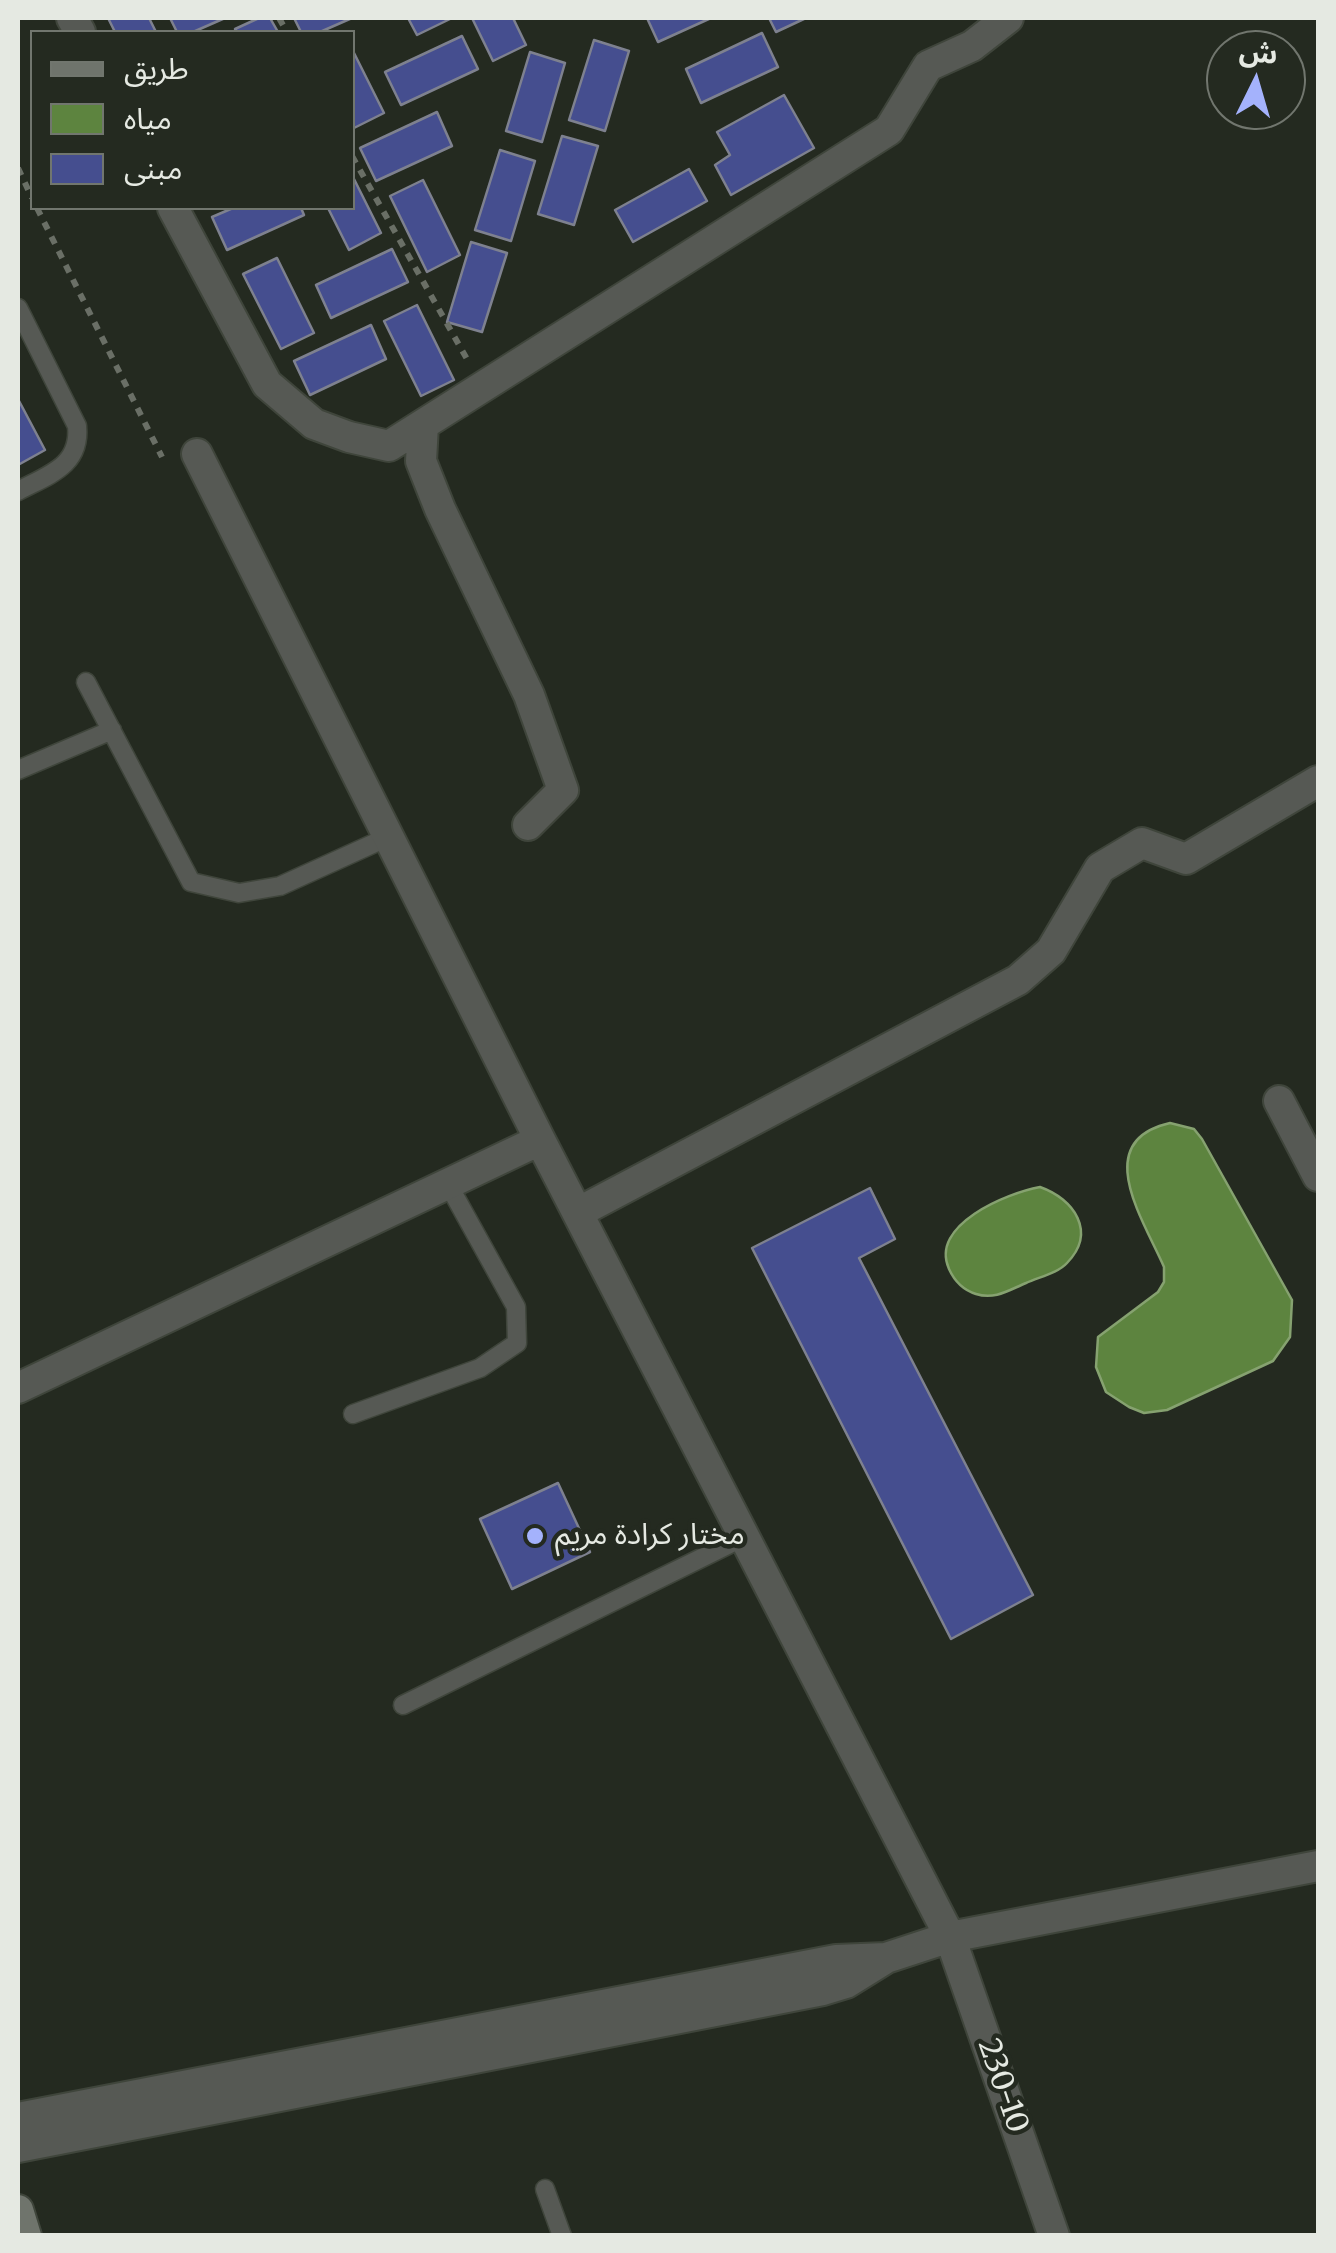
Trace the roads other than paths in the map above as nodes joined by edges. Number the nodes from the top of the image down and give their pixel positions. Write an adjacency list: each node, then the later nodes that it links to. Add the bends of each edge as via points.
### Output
1 (1008, 18): 4 (street, via 972,46 928,66 889,130)
2 (174, 210): 4 (street, via 267,384 314,424 349,437 389,446)
3 (18, 308): 6 (lane, via 78,438 63,467)
4 (424, 425): 11 (street, via 421,461 529,696 563,790)
5 (197, 454): 12 (street, 230-10)
6 (18, 491)
7 (86, 682): 8 (lane)
8 (112, 730): 9 (lane); 12 (lane, via 191,882 239,893 280,886)
9 (18, 770)
10 (1318, 781): 17 (street, via 1186,859 1142,842 1100,868 1051,951 1018,980)
11 (528, 826)
12 (388, 838): 14 (street, 230-10)
13 (1278, 1101): 15 (street)
14 (540, 1140): 16 (street); 17 (street, 230-10)
15 (1318, 1176)
16 (448, 1184): 18 (street); 19 (lane, via 516,1307 517,1344 480,1368)
17 (578, 1212): 20 (street, 230-10)
18 (18, 1388)
19 (353, 1414)
20 (746, 1536): 21 (lane); 23 (street, 230-10)
21 (403, 1705)
22 (1318, 1866): 23 (street)
23 (950, 1937): 24 (street); 31 (street, 230-10)
24 (886, 1958): 25 (street, via 824,1962); 26 (street, via 823,1990)
25 (18, 2118)
26 (18, 2146)
27 (545, 2188): 30 (lane)
28 (18, 2210): 29 (main road)
29 (26, 2236)
30 (562, 2236)
31 (1054, 2236)

